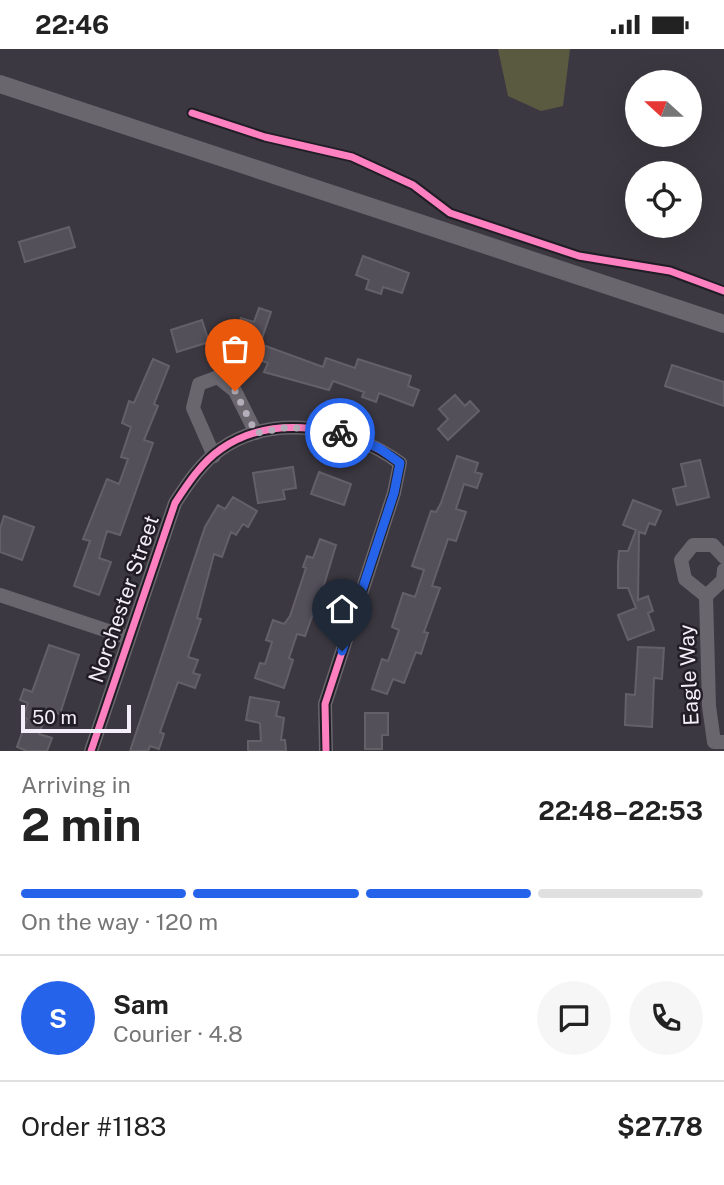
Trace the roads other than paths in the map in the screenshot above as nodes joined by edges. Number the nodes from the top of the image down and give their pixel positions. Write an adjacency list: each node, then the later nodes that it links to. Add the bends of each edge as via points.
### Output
1 (0, 84): 2 (street)
2 (724, 324)
3 (256, 433): 4 (street, Norchester Street); 4 (street, via 235,391 218,377 199,384 193,408); 12 (street, Norchester Street, via 289,427 331,431 379,448 400,463 325,704)
4 (214, 456): 9 (street, Norchester Street, via 175,503)
5 (724, 557): 8 (street, Eagle Way, via 713,545 693,545 681,560 685,579)
6 (724, 570): 8 (street, Eagle Way, via 723,580)
7 (0, 595): 9 (street)
8 (706, 596): 10 (street, Eagle Way, via 709,706 714,742)
9 (129, 638): 11 (street, Norchester Street)
10 (724, 742)
11 (91, 751)
12 (326, 751)

